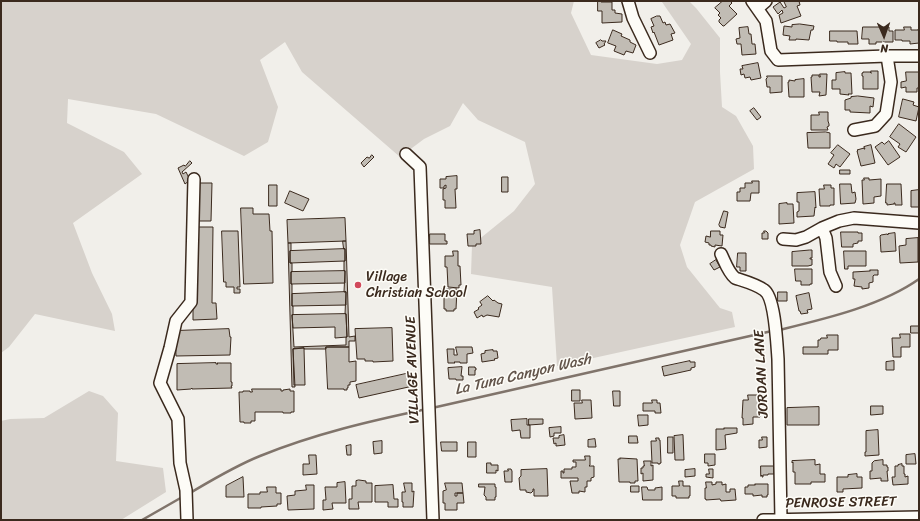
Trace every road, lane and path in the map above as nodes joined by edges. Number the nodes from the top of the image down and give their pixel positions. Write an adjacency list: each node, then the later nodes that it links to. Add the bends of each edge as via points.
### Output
1 (628, 1): 3 (street, via 633,18)
2 (759, 3): 4 (street, via 766,21 771,51 778,60)
3 (650, 53)
4 (887, 56): 5 (street); 6 (street, via 892,82 886,114 875,126)
5 (919, 56)
6 (854, 130)
7 (406, 154): 16 (street, VILLAGE AVENUE, via 420,167)
8 (194, 179): 15 (street, via 191,302 176,321 160,383 178,419)
9 (919, 223): 10 (street, via 854,218)
10 (822, 228): 11 (street, via 796,240); 13 (street, via 826,238 830,272)
11 (784, 239)
12 (721, 254): 18 (street, JORDAN LANE, via 732,276 765,290 771,302 778,359)
13 (836, 286)
14 (919, 517): 18 (street, PENROSE STREET)
15 (187, 520)
16 (433, 520)
17 (763, 520): 18 (street, PENROSE STREET)
18 (781, 520)

